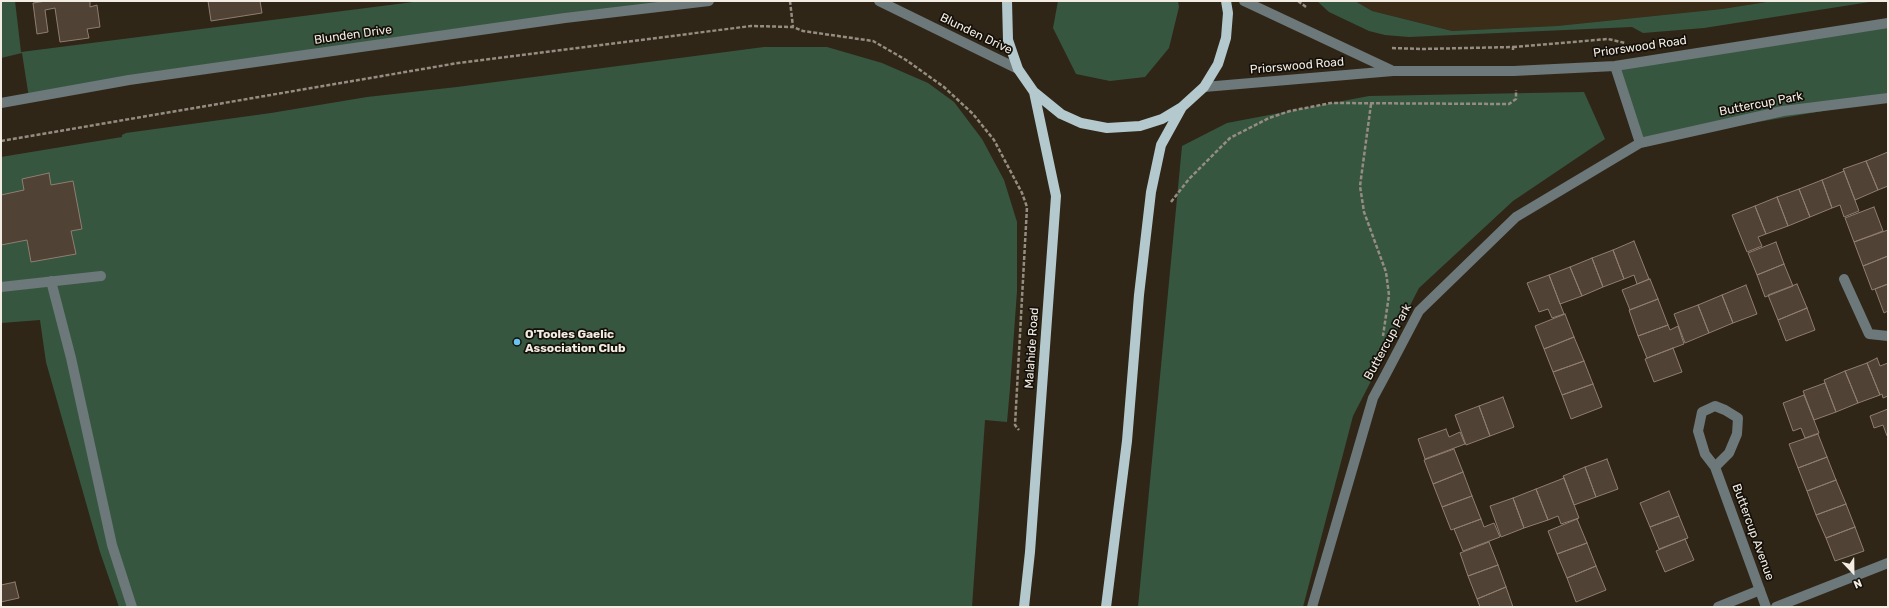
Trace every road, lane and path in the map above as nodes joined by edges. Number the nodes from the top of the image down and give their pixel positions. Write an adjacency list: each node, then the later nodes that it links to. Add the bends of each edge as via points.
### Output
1 (709, 1): 22 (street, Blunden Drive, via 565,18 152,77)
2 (790, 1): 10 (path)
3 (878, 1): 16 (street, Blunden Drive)
4 (1007, 1): 16 (main road, via 1008,40)
5 (1226, 1): 18 (main road, via 1226,38 1218,64)
6 (1244, 1): 17 (street, Priorswood Road)
7 (1298, 1): 8 (path)
8 (1310, 11)
9 (1888, 23): 14 (street, Priorswood Road)
10 (793, 27): 25 (path, via 751,26 458,63); 34 (path, via 803,31 873,41 944,87 973,114 994,140 1027,207)
11 (1386, 47): 12 (path)
12 (1513, 47): 13 (path); 14 (path, via 1608,39 1628,44)
13 (1513, 53)
14 (1648, 61): 15 (street, Priorswood Road)
15 (1615, 66): 17 (street, Priorswood Road, via 1514,71); 26 (street)
16 (1018, 69): 20 (main road)
17 (1393, 71): 18 (street, Priorswood Road)
18 (1204, 87): 24 (main road)
19 (1516, 91): 23 (path, via 1516,99 1509,104)
20 (1034, 92): 24 (main road, via 1061,114 1081,123 1107,128 1140,126 1162,119); 39 (main road, Malahide Road, via 1056,196)
21 (1888, 98): 26 (street, Buttercup Park, via 1783,111)
22 (1, 104)
23 (1371, 104): 27 (path, via 1331,103 1312,106 1276,116 1248,128 1230,138 1211,156); 33 (path, via 1360,186 1364,212 1386,272 1388,295)
24 (1182, 107): 40 (main road, via 1161,146 1151,192 1139,295 1127,441)
25 (1, 141)
26 (1640, 143): 41 (street, Buttercup Park, via 1516,217 1419,310 1373,398)
27 (1171, 202)
28 (100, 276): 30 (street)
29 (1844, 279): 32 (street, via 1869,334)
30 (51, 281): 31 (street); 38 (street, via 71,358 112,545)
31 (1, 287)
32 (1888, 336)
33 (1382, 339)
34 (1015, 425)
35 (1715, 467): 35 (street, Buttercup Avenue, via 1705,454 1698,431 1702,412 1715,406 1738,418 1737,434 1729,453); 37 (street, Buttercup Avenue)
36 (1888, 564): 44 (street)
37 (1760, 590): 42 (street); 43 (street, Buttercup Avenue)
38 (132, 607)
39 (1024, 607)
40 (1106, 607)
41 (1312, 607)
42 (1718, 607)
43 (1766, 607)
44 (1776, 607)

